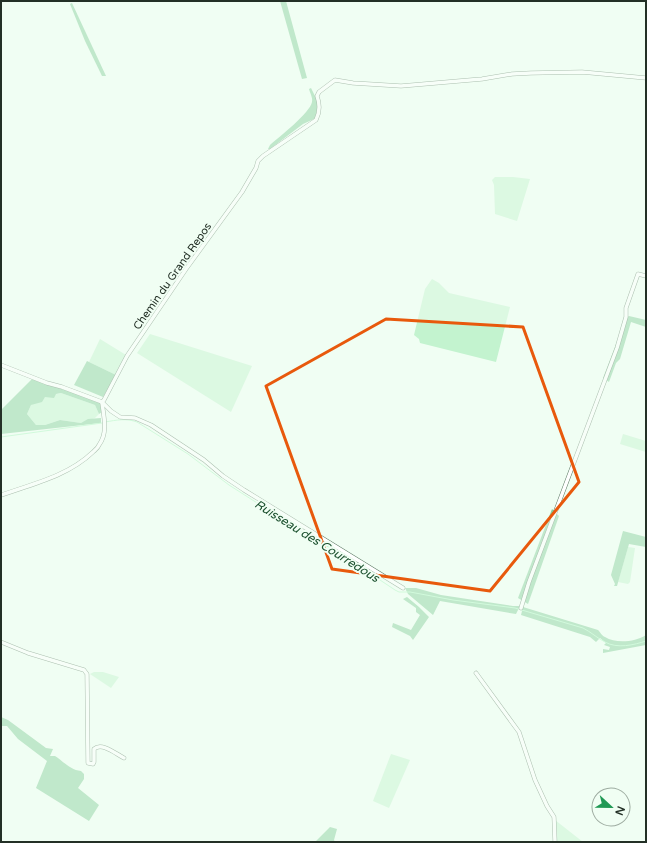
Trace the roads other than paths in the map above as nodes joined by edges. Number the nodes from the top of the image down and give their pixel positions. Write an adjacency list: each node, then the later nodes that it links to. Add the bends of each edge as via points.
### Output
1 (646, 78): 4 (street, Chemin du Grand Repos, via 582,72 531,73 401,86 335,80 316,96 319,101 316,120 258,161 242,192 127,356)
2 (646, 276): 7 (street, via 638,274 626,308 617,348)
3 (1, 365): 4 (street)
4 (102, 402): 5 (street, via 105,430 100,445 73,467); 6 (street, via 120,416 135,418 151,425 244,490)
5 (1, 495)
6 (403, 588)
7 (521, 608)
8 (1, 642): 10 (street, via 84,670 87,674 88,763 94,762 94,749 101,746)
9 (476, 673): 11 (street, via 519,732 536,780 554,817)
10 (124, 758)
11 (555, 842)

